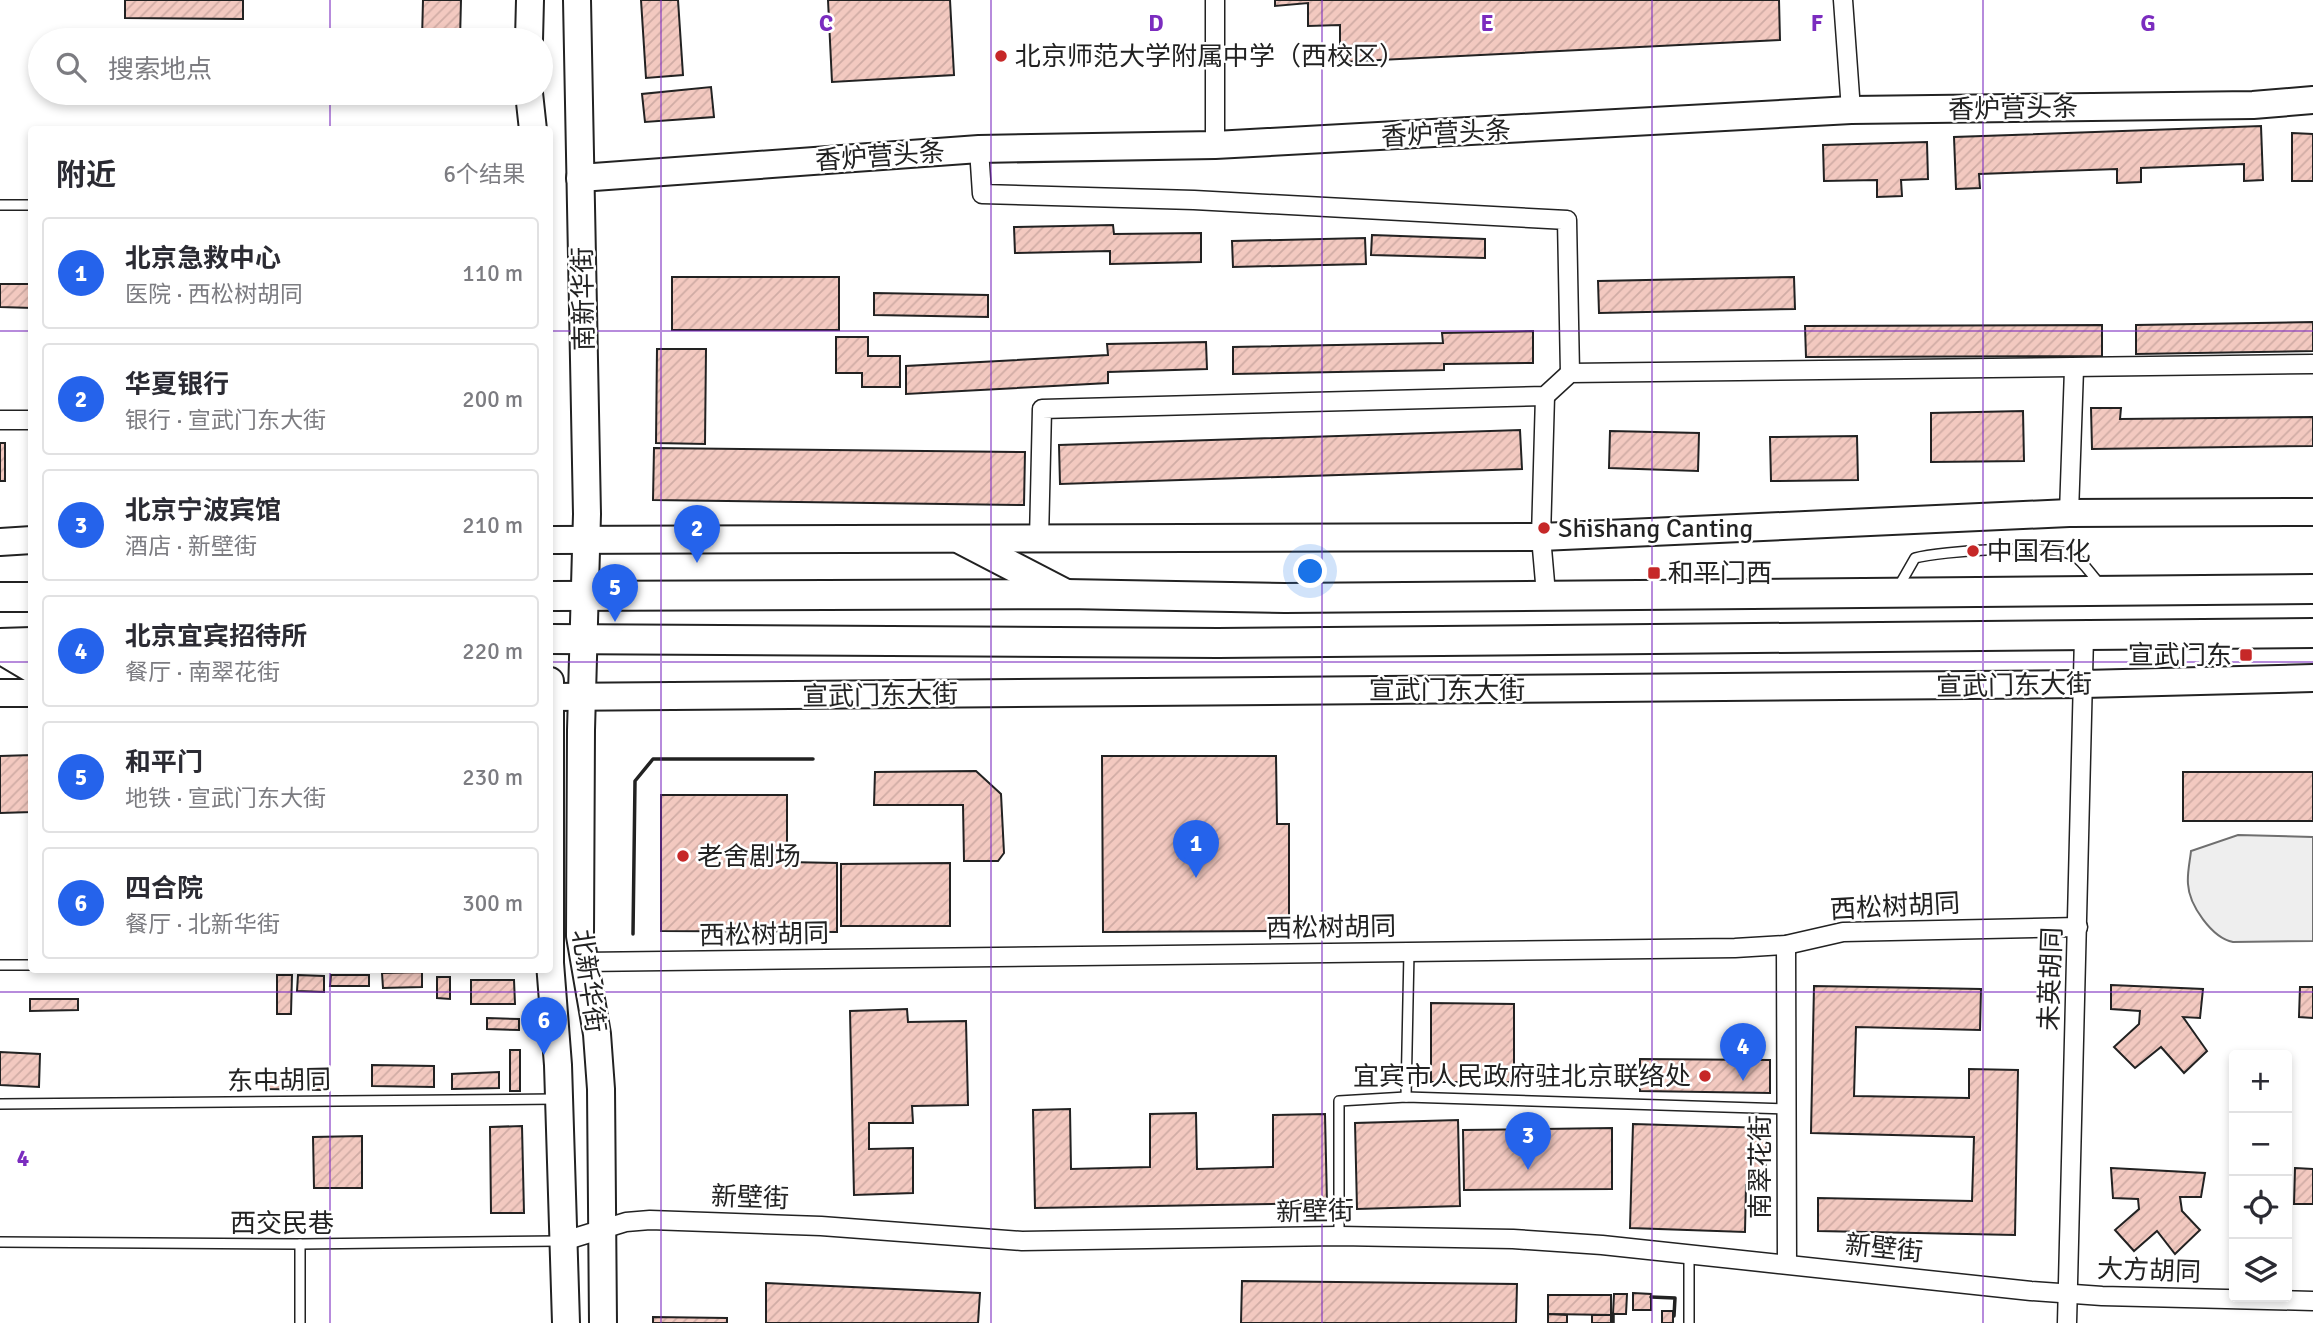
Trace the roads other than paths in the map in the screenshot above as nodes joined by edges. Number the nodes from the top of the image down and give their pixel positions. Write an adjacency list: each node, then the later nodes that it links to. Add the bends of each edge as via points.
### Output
1 (530, 0): 5 (street)
2 (577, 0): 12 (street, 南新华街)
3 (1215, 0): 10 (street)
4 (1843, 0): 8 (street)
5 (529, 28)
6 (2313, 100): 8 (street, 香炉营头条, via 2253,105)
7 (530, 105): 9 (street)
8 (1851, 110): 10 (street, 香炉营头条)
9 (532, 126)
10 (1215, 145): 11 (street, 香炉营头条)
11 (979, 149): 12 (street, 香炉营头条); 17 (street, via 982,194 1567,220)
12 (580, 178): 26 (street, 南新华街)
13 (0, 205): 14 (lane)
14 (28, 205)
15 (2313, 364): 16 (street)
16 (2074, 369): 17 (street); 22 (street)
17 (1570, 373): 18 (street)
18 (1545, 396): 23 (street); 28 (street, via 1042,409)
19 (28, 419): 20 (street)
20 (0, 420)
21 (2313, 512): 22 (street)
22 (2068, 513): 23 (street)
23 (1541, 537): 28 (street); 34 (street)
24 (28, 540): 29 (street)
25 (553, 540): 26 (street)
26 (586, 540): 27 (street); 38 (street, 南新华街)
27 (962, 540): 28 (street); 33 (main road)
28 (1040, 540)
29 (0, 542)
30 (2313, 589): 32 (main road)
31 (1896, 591): 32 (main road); 32 (lane, via 1915,558 1937,552 2052,551 2074,556); 34 (main road)
32 (2106, 591)
33 (1066, 594): 34 (main road, via 1284,598); 38 (main road)
34 (1546, 594)
35 (553, 596): 38 (main road)
36 (0, 597): 37 (main road)
37 (28, 597)
38 (585, 597): 42 (street, 南新华街)
39 (2313, 633): 40 (main road, 宣武门东大街)
40 (2084, 636): 42 (main road, 宣武门东大街, via 1218,643); 48 (street, 未英胡同)
41 (553, 639): 42 (main road, 宣武门东大街)
42 (583, 639): 52 (street, 北新华街)
43 (28, 642): 44 (main road)
44 (0, 643)
45 (0, 649): 46 (main road)
46 (28, 665)
47 (2313, 678): 48 (street, 宣武门东大街)
48 (2084, 684): 52 (street, 宣武门东大街); 53 (street, 未英胡同)
49 (0, 693): 50 (street)
50 (28, 693)
51 (553, 697): 52 (street, 宣武门东大街)
52 (582, 697): 56 (street, 北新华街)
53 (2078, 927): 54 (street, 西松树胡同, via 1843,932); 71 (street, 未英胡同)
54 (1786, 945): 55 (street, 西松树胡同); 63 (street, 南翠花街)
55 (1409, 952): 56 (street, 西松树胡同); 60 (lane)
56 (583, 962): 64 (street, 北新华街, via 597,1034 601,1089)
57 (0, 965): 58 (lane)
58 (28, 965)
59 (551, 973): 61 (street, 北新华街)
60 (1406, 1097): 63 (lane); 65 (lane, via 1339,1101)
61 (559, 1099): 62 (lane, 东中胡同); 66 (street, 北新华街)
62 (0, 1104)
63 (1786, 1109): 70 (street, 南翠花街)
64 (601, 1231): 65 (street, 新壁街, via 650,1220 821,1226 1022,1241); 66 (street, 新壁街); 75 (street, 北新华街)
65 (1339, 1236): 69 (street, 新壁街, via 1513,1238)
66 (564, 1241): 68 (lane, 西交民巷); 74 (street, 北新华街)
67 (0, 1242): 68 (lane, 西交民巷)
68 (300, 1244): 73 (lane)
69 (1689, 1254): 70 (street, 新壁街); 76 (lane)
70 (1787, 1264): 71 (street, 新壁街)
71 (2068, 1294): 72 (street, 大方胡同); 77 (street, 未英胡同)
72 (2313, 1301)
73 (300, 1323)
74 (566, 1323)
75 (603, 1323)
76 (1689, 1323)
77 (2067, 1323)

